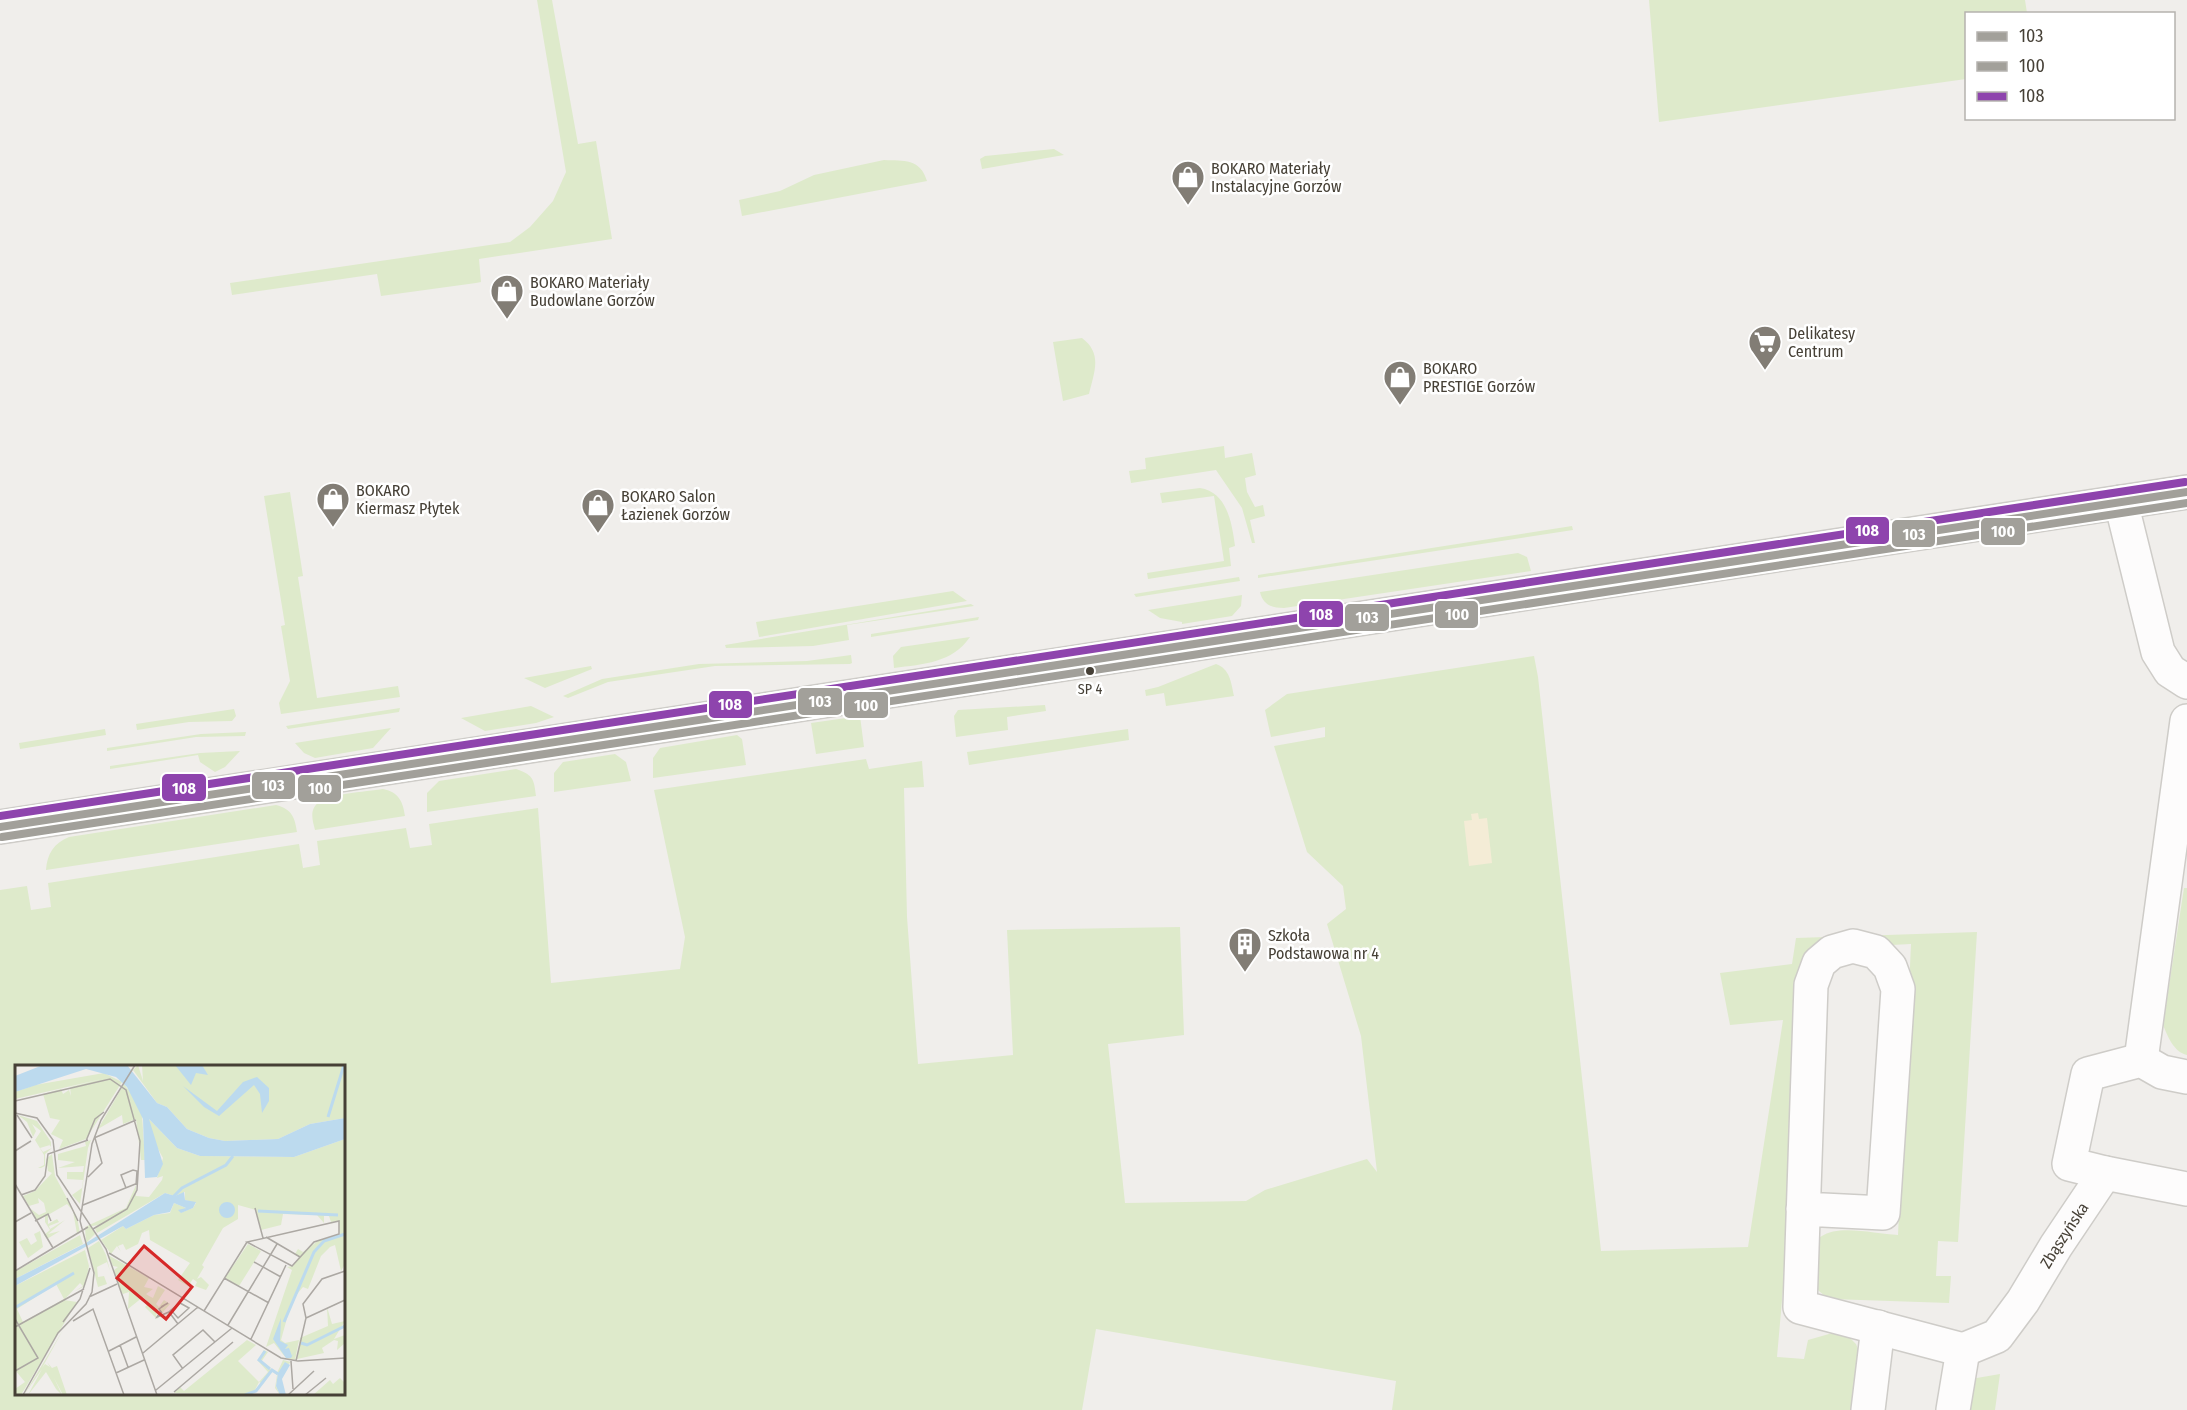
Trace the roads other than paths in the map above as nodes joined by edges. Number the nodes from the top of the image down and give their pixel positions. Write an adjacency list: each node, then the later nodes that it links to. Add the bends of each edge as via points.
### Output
1 (2187, 492): 2 (street)
2 (2121, 502): 3 (street, via 2158,652 2170,671); 5 (street)
3 (2187, 682)
4 (2187, 721): 6 (street)
5 (0, 827)
6 (2140, 1060): 7 (street, via 2162,1072); 8 (street, via 2088,1074 2069,1164)
7 (2187, 1077)
8 (2105, 1173): 9 (street); 12 (street, Zbąszyńska, via 2024,1301 1997,1336)
9 (2187, 1189)
10 (1803, 1209): 10 (street, via 1882,1213 1898,989 1890,967 1876,952 1853,946 1832,952 1819,963 1811,986); 11 (street, via 1800,1306)
11 (1878, 1327): 12 (street); 13 (street)
12 (1963, 1350): 14 (street)
13 (1868, 1410)
14 (1953, 1410)

